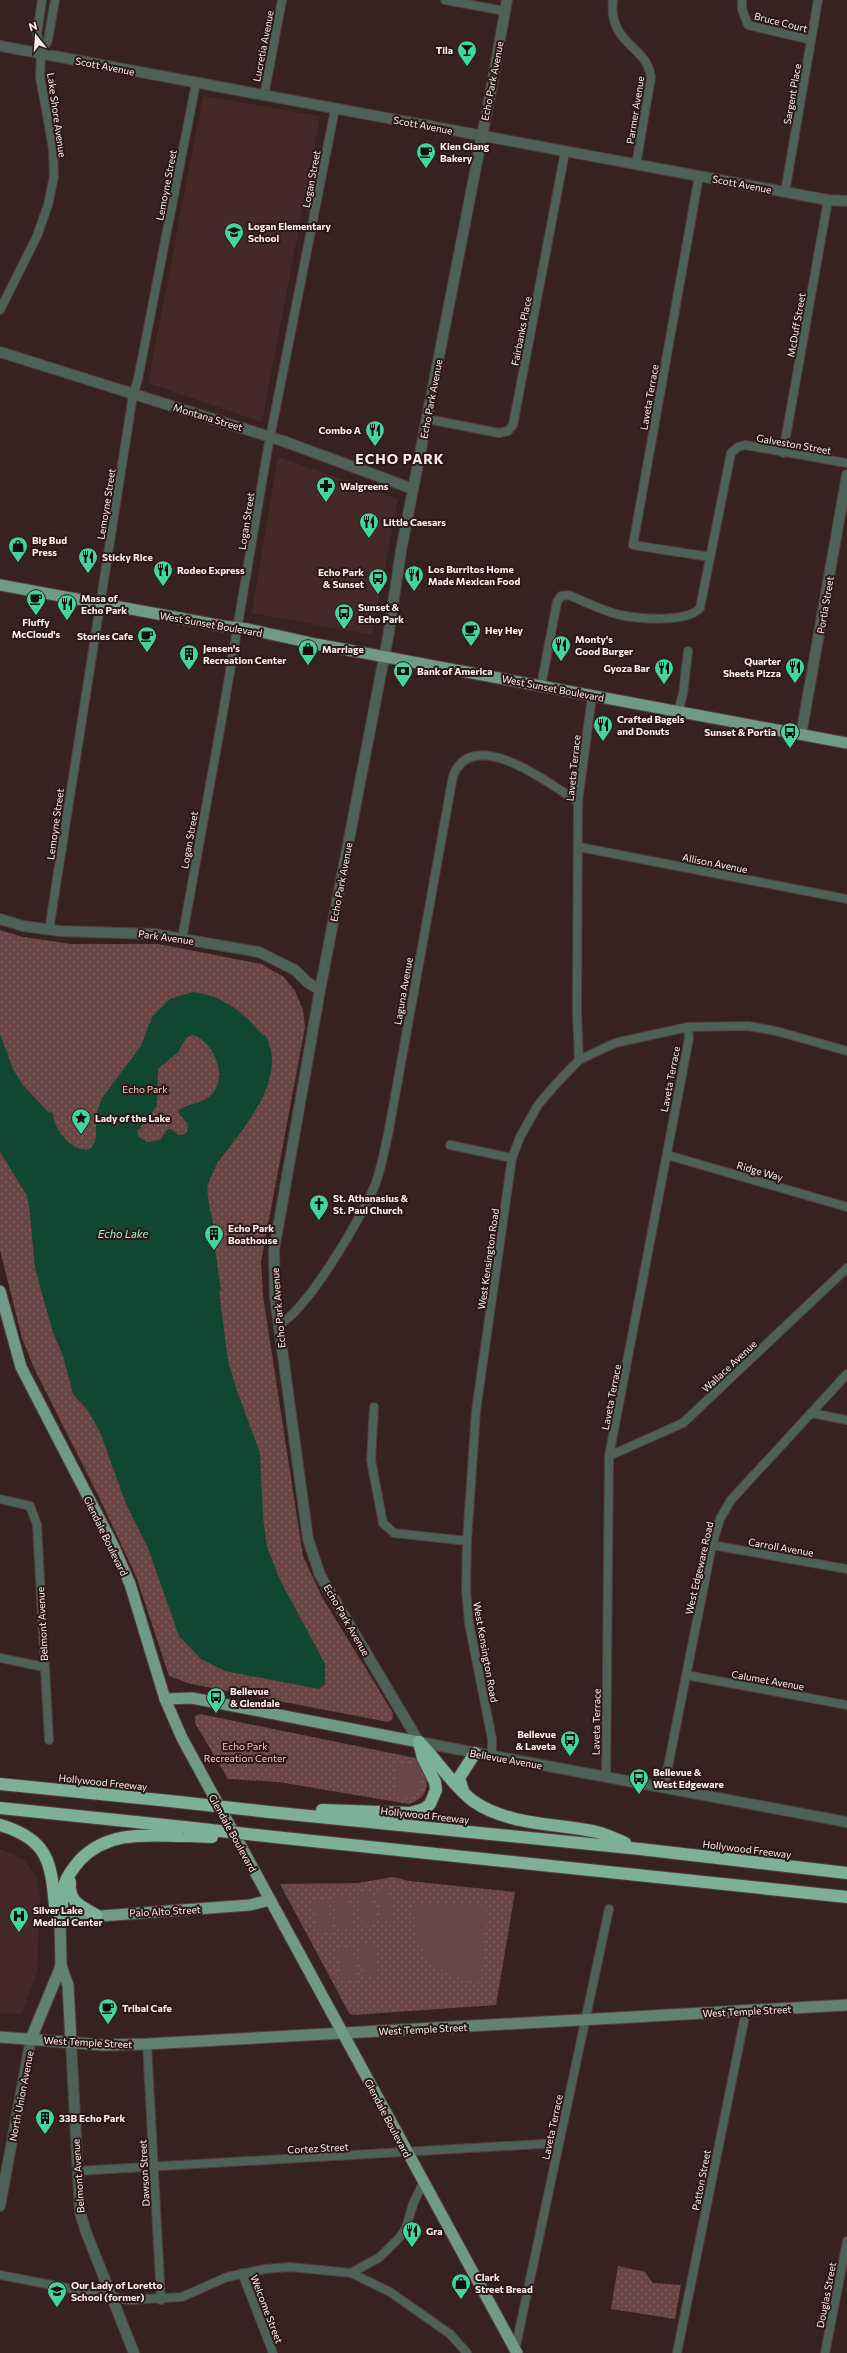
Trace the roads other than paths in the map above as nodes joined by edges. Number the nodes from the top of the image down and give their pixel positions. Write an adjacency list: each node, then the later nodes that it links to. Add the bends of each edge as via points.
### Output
1 (42, 0): 12 (street, Lake Shore Avenue, via 37,34)
2 (55, 0): 12 (street, Lake Shore Avenue, via 48,40)
3 (282, 0): 14 (street, Lucretia Avenue)
4 (445, 0): 9 (street)
5 (507, 0): 9 (street, Echo Park Avenue)
6 (613, 0): 18 (street, Parmer Avenue, via 613,18 621,37 646,62 651,77)
7 (742, 0): 10 (street, Bruce Court, via 742,9 748,25)
8 (818, 0): 10 (street, Sargent Place)
9 (505, 11): 16 (street, Echo Park Avenue)
10 (811, 40): 20 (street, Sargent Place)
11 (0, 46): 12 (street, Scott Avenue)
12 (40, 54): 13 (street, Scott Avenue); 23 (street, Lake Shore Avenue, via 40,78 54,148 54,176 38,236)
13 (196, 83): 14 (street, Scott Avenue); 25 (street, Lemoyne Street)
14 (264, 96): 15 (street, Scott Avenue)
15 (334, 108): 16 (street, Scott Avenue); 27 (street, Logan Street)
16 (481, 137): 17 (street, Scott Avenue); 26 (street, Echo Park Avenue)
17 (564, 152): 18 (street, Scott Avenue); 26 (street, Fairbanks Place, via 513,425 508,431 499,432)
18 (636, 165): 19 (street, Scott Avenue)
19 (699, 176): 20 (street, Scott Avenue); 32 (street, Laveta Terrace, via 633,545)
20 (785, 192): 21 (street, Scott Avenue)
21 (828, 200): 22 (street, Scott Avenue); 28 (street, McDuff Street)
22 (847, 201)
23 (0, 310)
24 (0, 352): 25 (street, Montana Street)
25 (133, 395): 27 (street, Montana Street); 34 (street, Lemoyne Street)
26 (427, 419): 31 (street, Echo Park Avenue)
27 (270, 437): 31 (street, Montana Street); 35 (street, Logan Street)
28 (783, 453): 29 (street, Galveston Street); 32 (street, Galveston Street, via 745,445 731,453)
29 (847, 463)
30 (847, 475): 41 (street, Portia Street)
31 (413, 489): 37 (street, Echo Park Avenue)
32 (710, 557): 38 (street, via 700,608 695,614 685,617 620,615 569,595 560,596)
33 (0, 585): 34 (main road, West Sunset Boulevard)
34 (100, 604): 35 (main road, West Sunset Boulevard); 47 (street, Lemoyne Street)
35 (238, 627): 37 (main road, West Sunset Boulevard); 48 (street, Logan Street)
36 (688, 651): 40 (street, via 683,694)
37 (384, 657): 38 (main road, West Sunset Boulevard); 49 (street, Echo Park Avenue)
38 (541, 686): 39 (main road, West Sunset Boulevard)
39 (592, 696): 40 (main road, West Sunset Boulevard); 43 (street, Laveta Terrace)
40 (678, 712): 41 (main road, West Sunset Boulevard)
41 (801, 735): 42 (main road, West Sunset Boulevard)
42 (847, 743)
43 (578, 802): 44 (street, Laveta Terrace); 59 (street, Laguna Avenue, via 531,773 500,758 477,755 467,757 456,767 388,1135 376,1184 360,1218 303,1304 288,1320)
44 (579, 847): 45 (street, Allison Avenue); 52 (street, Laveta Terrace)
45 (847, 899)
46 (0, 920): 47 (street, Park Avenue)
47 (49, 930): 48 (street, Park Avenue, via 86,933 124,932)
48 (182, 938): 49 (street, Park Avenue, via 260,952 295,970)
49 (320, 990): 59 (street, Echo Park Avenue, via 274,1250 273,1281)
50 (688, 1026): 51 (street, West Kensington Road, via 748,1026); 52 (street, West Kensington Road, via 615,1043); 54 (street, Laveta Terrace, via 689,1038)
51 (847, 1052)
52 (579, 1060): 55 (street, West Kensington Road, via 538,1105 520,1137)
53 (450, 1145): 55 (street)
54 (667, 1155): 56 (street, Ridge Way); 64 (street, Laveta Terrace)
55 (512, 1158): 66 (street, West Kensington Road, via 476,1411)
56 (847, 1207)
57 (847, 1268): 64 (street, Wallace Avenue, via 683,1424)
58 (0, 1291): 72 (main road, Glendale Boulevard, via 21,1368 113,1545 130,1584)
59 (278, 1326): 75 (street, Echo Park Avenue, via 311,1552 320,1575)
60 (847, 1374): 62 (street, West Edgeware Road)
61 (374, 1407): 66 (street, via 371,1460 383,1523 394,1534)
62 (811, 1412): 63 (street); 67 (street, West Edgeware Road, via 731,1500 720,1519)
63 (847, 1420)
64 (609, 1456): 78 (street, Laveta Terrace)
65 (0, 1499): 70 (street, Belmont Avenue, via 25,1504 32,1509 37,1525)
66 (467, 1541): 77 (street, West Kensington Road, via 466,1590 469,1623 492,1739)
67 (712, 1545): 68 (street, Carroll Avenue); 71 (street, West Edgeware Road)
68 (847, 1570)
69 (0, 1658): 70 (street)
70 (44, 1667): 74 (street, Belmont Avenue)
71 (686, 1675): 73 (street, Calumet Avenue); 80 (street, West Edgeware Road)
72 (165, 1698): 75 (main road, Bellevue Avenue, via 192,1698); 91 (main road, Glendale Boulevard, via 182,1738)
73 (847, 1705)
74 (49, 1740)
75 (419, 1742): 76 (street, Bellevue Avenue); 81 (highway, via 438,1760); 83 (highway, via 436,1790 430,1804 424,1809 410,1813 343,1810)
76 (475, 1754): 77 (street, Bellevue Avenue); 81 (highway, via 459,1778)
77 (492, 1757): 78 (street, Bellevue Avenue)
78 (606, 1777): 80 (street, Bellevue Avenue)
79 (0, 1784): 83 (highway, Hollywood Freeway, bridge)
80 (664, 1787): 84 (street, Bellevue Avenue)
81 (465, 1794): 87 (highway, via 499,1814 528,1822 598,1832)
82 (0, 1808): 86 (highway)
83 (269, 1812): 87 (highway, Hollywood Freeway)
84 (847, 1822)
85 (0, 1825): 94 (highway, via 27,1835 47,1857 53,1877 56,1912)
86 (187, 1832): 88 (highway, via 126,1836 103,1843); 90 (highway, bridge, via 284,1838)
87 (640, 1849): 89 (highway, Hollywood Freeway)
88 (84, 1856): 93 (highway, via 72,1873 69,1890 76,1904); 94 (highway, via 65,1883)
89 (847, 1873)
90 (847, 1897)
91 (270, 1900): 93 (main road, Palo Alto Street, via 250,1905); 99 (main road, Glendale Boulevard)
92 (609, 1909): 98 (street, Laveta Terrace)
93 (96, 1915): 94 (main road, Palo Alto Street)
94 (60, 1918): 95 (main road, Belmont Avenue)
95 (61, 1966): 101 (main road, North Union Avenue); 102 (main road, Belmont Avenue, via 68,1985)
96 (847, 2005): 97 (main road, West Temple Street)
97 (746, 2011): 98 (main road, West Temple Street); 120 (street, Patton Street)
98 (586, 2019): 99 (main road, West Temple Street); 104 (street, Laveta Terrace)
99 (343, 2034): 103 (main road, West Temple Street); 105 (main road, Glendale Boulevard)
100 (0, 2037): 101 (main road, West Temple Street)
101 (31, 2039): 102 (main road, West Temple Street); 109 (street, North Union Avenue)
102 (71, 2042): 103 (main road, West Temple Street, via 103,2045); 107 (street, Belmont Avenue)
103 (147, 2044): 106 (street, Dawson Street)
104 (559, 2143): 105 (street, Cortez Street); 116 (street, Laveta Terrace)
105 (407, 2153): 106 (street, Cortez Street); 108 (main road, Glendale Boulevard)
106 (154, 2167): 107 (street, Cortez Street); 115 (street, Dawson Street)
107 (77, 2171): 114 (street, Belmont Avenue, via 80,2212)
108 (423, 2183): 112 (street, via 406,2228 399,2238 380,2257); 116 (main road, Glendale Boulevard)
109 (0, 2206)
110 (847, 2241): 121 (street, Douglas Street)
111 (242, 2273): 112 (street, via 290,2267); 115 (street, via 182,2297); 118 (street, Welcome Street)
112 (351, 2273): 119 (street, via 390,2292 450,2334)
113 (0, 2275): 114 (street)
114 (112, 2296): 115 (street, via 129,2300); 117 (street, Belmont Avenue)
115 (161, 2300)
116 (516, 2351)
117 (134, 2353)
118 (273, 2353)
119 (467, 2353)
120 (676, 2353)
121 (825, 2353)

